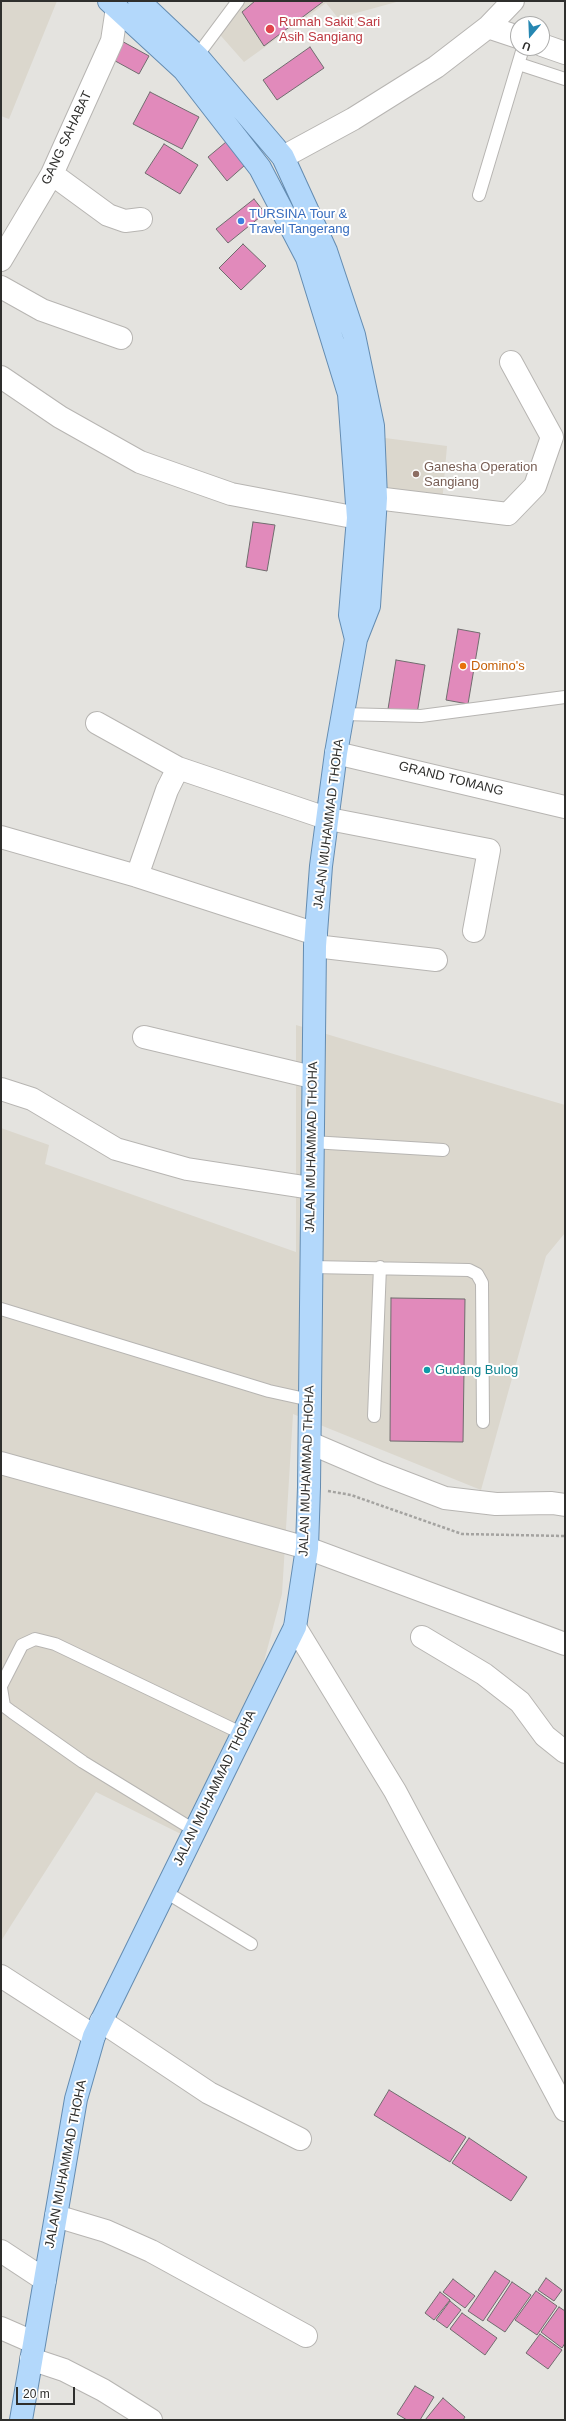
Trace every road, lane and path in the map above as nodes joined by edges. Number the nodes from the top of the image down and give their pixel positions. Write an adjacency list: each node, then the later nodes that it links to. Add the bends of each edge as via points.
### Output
1 (139, 1): 10 (main road, JALAN MUHAMMAD THOHA)
2 (238, 1): 10 (lane)
3 (513, 1): 5 (street)
4 (113, 5): 10 (main road, JALAN MUHAMMAD THOHA); 14 (street, GANG SAHABAT, via 112,41)
5 (488, 27): 6 (street); 13 (street, via 436,67 353,119)
6 (510, 34)
7 (550, 48): 8 (street)
8 (565, 53)
9 (522, 56): 11 (lane)
10 (190, 63): 13 (main road, JALAN MUHAMMAD THOHA); 17 (main road, JALAN MUHAMMAD THOHA)
11 (519, 64): 12 (lane); 15 (lane)
12 (565, 80)
13 (283, 157): 17 (main road, JALAN MUHAMMAD THOHA)
14 (52, 174): 16 (street, via 108,215 125,221); 18 (street, GANG SAHABAT)
15 (479, 195)
16 (141, 219)
17 (316, 255): 23 (main road, JALAN MUHAMMAD THOHA, via 354,335 373,426); 24 (main road, JALAN MUHAMMAD THOHA, via 349,394)
18 (1, 260)
19 (1, 286): 20 (street, via 42,310)
20 (121, 338)
21 (511, 362): 23 (street, via 552,437 535,486 508,514)
22 (1, 377): 24 (street, via 60,417 140,462 232,494)
23 (376, 498): 25 (main road, JALAN MUHAMMAD THOHA, via 369,606)
24 (358, 518): 25 (main road, JALAN MUHAMMAD THOHA, via 350,615)
25 (356, 639): 27 (main road, JALAN MUHAMMAD THOHA)
26 (565, 697): 27 (lane, via 421,716)
27 (343, 714): 29 (main road, JALAN MUHAMMAD THOHA)
28 (97, 723): 30 (street)
29 (336, 753): 31 (street, GRAND TOMANG); 32 (main road, JALAN MUHAMMAD THOHA)
30 (178, 768): 32 (street); 34 (street, via 167,790)
31 (565, 807)
32 (328, 819): 35 (street, via 489,850); 36 (main road, JALAN MUHAMMAD THOHA)
33 (1, 837): 34 (street)
34 (138, 876): 36 (street)
35 (474, 931)
36 (315, 940): 37 (street); 39 (main road, JALAN MUHAMMAD THOHA)
37 (436, 960)
38 (144, 1037): 39 (street)
39 (312, 1077): 41 (main road, JALAN MUHAMMAD THOHA)
40 (1, 1089): 43 (street, via 32,1099 116,1149 187,1169)
41 (312, 1142): 42 (lane); 43 (main road, JALAN MUHAMMAD THOHA)
42 (443, 1150)
43 (311, 1188): 45 (main road, JALAN MUHAMMAD THOHA)
44 (380, 1266): 45 (lane); 48 (lane); 49 (lane, via 469,1270 477,1274 482,1283)
45 (311, 1267): 47 (main road, JALAN MUHAMMAD THOHA)
46 (1, 1309): 47 (lane, via 269,1391)
47 (310, 1400): 50 (main road, JALAN MUHAMMAD THOHA)
48 (374, 1416)
49 (483, 1422)
50 (310, 1443): 52 (street, via 445,1498 496,1504); 53 (main road, JALAN MUHAMMAD THOHA)
51 (1, 1463): 53 (street)
52 (561, 1502)
53 (307, 1548): 54 (main road, JALAN MUHAMMAD THOHA); 56 (street)
54 (295, 1627): 58 (main road, JALAN MUHAMMAD THOHA); 65 (street, via 395,1791)
55 (422, 1637): 59 (street, via 484,1674 520,1702 545,1736)
56 (565, 1644)
57 (1, 1687): 58 (lane, via 22,1645 35,1639 55,1644); 60 (lane, via 4,1706 12,1712 83,1762)
58 (241, 1733): 60 (main road, JALAN MUHAMMAD THOHA)
59 (565, 1752)
60 (194, 1830): 61 (main road, JALAN MUHAMMAD THOHA)
61 (164, 1891): 62 (lane); 64 (main road, JALAN MUHAMMAD THOHA)
62 (251, 1944)
63 (1, 1976): 64 (street)
64 (97, 2028): 66 (street, via 209,2093); 67 (main road, JALAN MUHAMMAD THOHA, via 76,2099)
65 (565, 2110)
66 (300, 2139)
67 (56, 2216): 69 (main road, JALAN MUHAMMAD THOHA); 71 (street, via 106,2231 151,2251)
68 (1, 2252): 69 (street)
69 (45, 2280): 72 (main road, JALAN MUHAMMAD THOHA)
70 (1, 2328): 72 (street)
71 (306, 2336)
72 (32, 2350): 73 (main road, JALAN MUHAMMAD THOHA); 74 (street)
73 (21, 2420)
74 (151, 2420)

